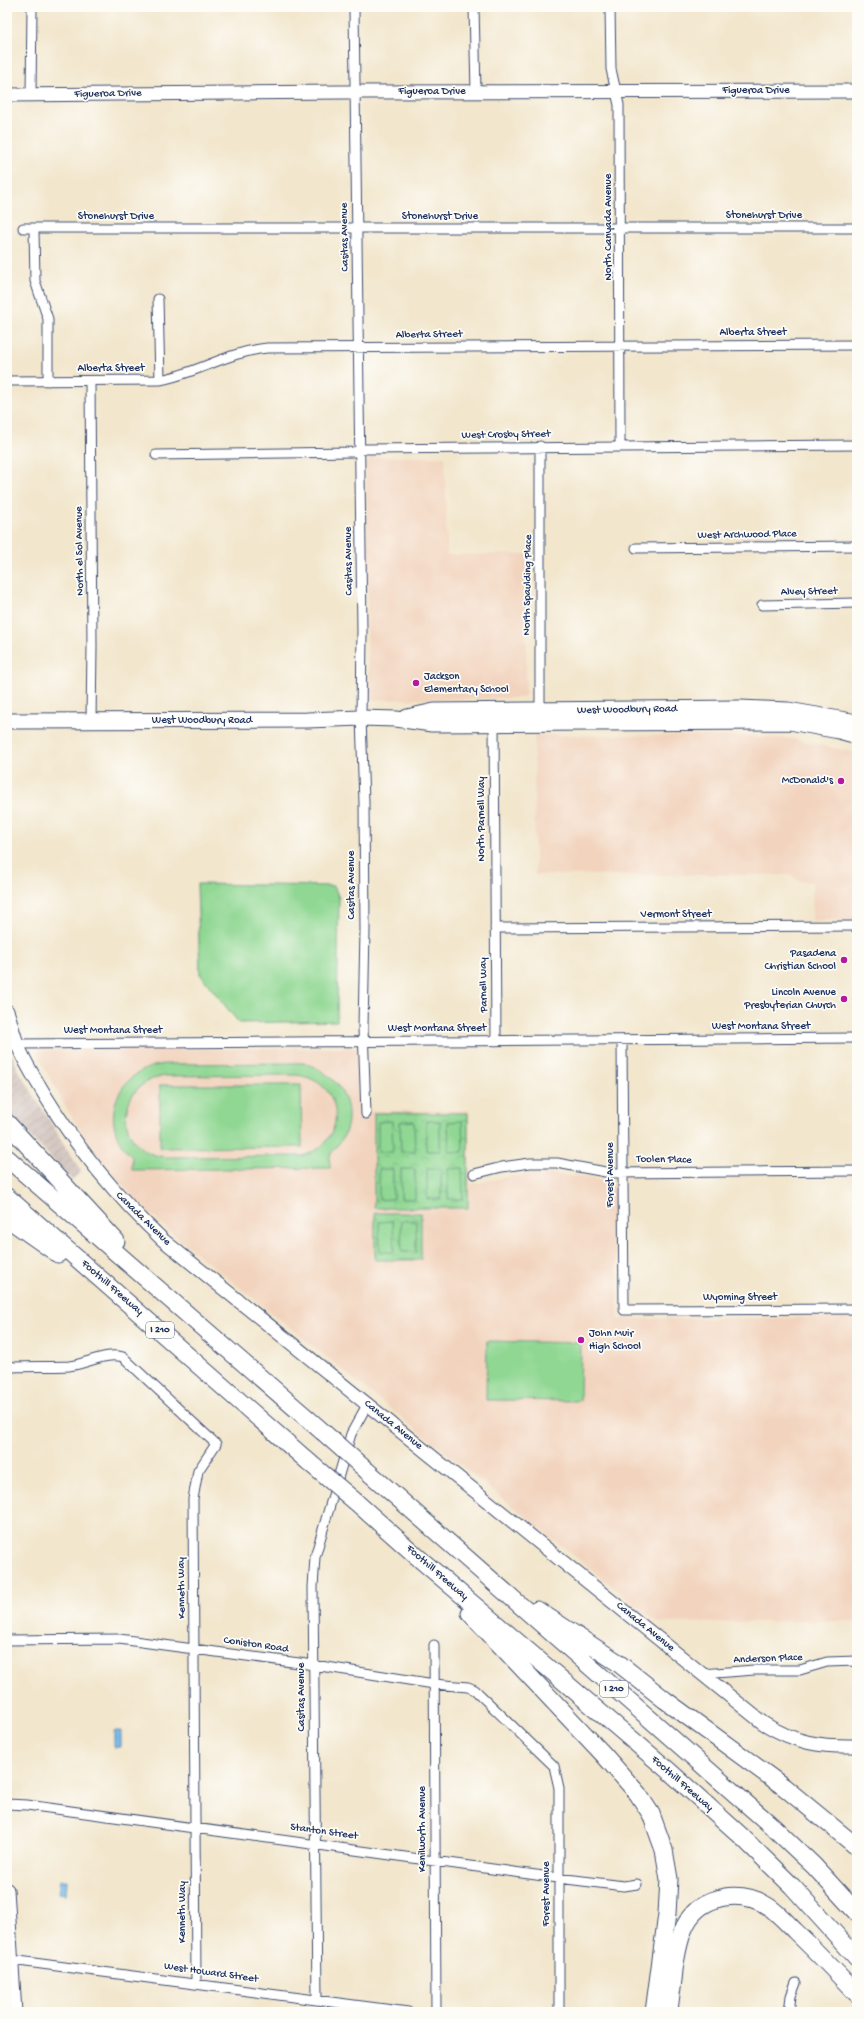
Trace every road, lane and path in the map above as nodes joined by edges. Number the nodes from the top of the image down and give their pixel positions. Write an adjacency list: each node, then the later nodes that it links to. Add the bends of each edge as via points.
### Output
1 (32, 7): 9 (street)
2 (354, 7): 7 (street, Casitas Avenue)
3 (474, 7): 8 (street)
4 (610, 7): 5 (street, North Canyada Avenue, via 611,69)
5 (616, 91): 6 (street, Figueroa Drive); 8 (street, Figueroa Drive); 15 (street, North Canyada Avenue, via 619,105)
6 (857, 91)
7 (355, 92): 8 (street, Figueroa Drive); 9 (street, Figueroa Drive); 14 (street, Casitas Avenue)
8 (476, 92)
9 (31, 94): 10 (street, Figueroa Drive)
10 (7, 95)
11 (23, 228): 13 (street, Stonehurst Drive)
12 (857, 228): 15 (street, Stonehurst Drive)
13 (34, 229): 14 (street, Stonehurst Drive); 22 (street, via 35,280 48,319)
14 (357, 229): 15 (street, Stonehurst Drive); 19 (street, Casitas Avenue)
15 (621, 229): 17 (street, North Canyada Avenue)
16 (158, 299): 20 (street)
17 (621, 345): 18 (street, Alberta Street); 19 (street, Alberta Street); 26 (street, North Canyada Avenue)
18 (857, 345)
19 (359, 348): 20 (street, Alberta Street, via 249,350 231,354 179,377); 27 (street, Casitas Avenue)
20 (160, 380): 23 (street, Alberta Street)
21 (7, 381): 22 (street, Alberta Street)
22 (48, 381): 23 (street, Alberta Street)
23 (90, 381): 37 (street, North el Sol Avenue)
24 (857, 445): 26 (street, West Crosby Street)
25 (540, 446): 26 (street, West Crosby Street); 27 (street, West Crosby Street); 34 (street, North Spaulding Place)
26 (620, 447)
27 (360, 450): 28 (street, West Crosby Street); 35 (street, Casitas Avenue)
28 (156, 455)
29 (857, 546): 30 (street, West Archwood Place)
30 (636, 548)
31 (857, 604): 32 (street, Alvey Street)
32 (762, 605)
33 (494, 717): 34 (main road, West Woodbury Road); 35 (main road, West Woodbury Road, via 432,724); 41 (street, North Parnell Way)
34 (541, 717): 38 (main road, West Woodbury Road, via 740,708 780,709); 39 (main road, West Woodbury Road, via 790,722)
35 (361, 718): 37 (main road, West Woodbury Road); 46 (street, Casitas Avenue, via 364,802)
36 (7, 721): 37 (main road, West Woodbury Road)
37 (91, 721)
38 (857, 722)
39 (857, 736)
40 (857, 926): 41 (street, Vermont Street)
41 (495, 928): 45 (street, Parnell Way)
42 (7, 1011): 47 (street, Canada Avenue)
43 (857, 1038): 44 (street, West Montana Street)
44 (622, 1040): 45 (street, West Montana Street); 52 (street, Forest Avenue)
45 (496, 1041): 46 (street, West Montana Street)
46 (363, 1042): 47 (street, West Montana Street); 48 (street, Casitas Avenue)
47 (17, 1044): 61 (street, Canada Avenue, via 30,1071 66,1129 110,1187 133,1212 170,1245)
48 (366, 1114)
49 (7, 1123): 56 (highway, via 71,1190)
50 (7, 1158): 56 (highway, I 210)
51 (857, 1171): 52 (street, Toolen Place)
52 (623, 1172): 53 (street, Toolen Place, via 611,1173 557,1163 530,1163); 59 (street, Forest Avenue)
53 (474, 1174)
54 (7, 1197): 57 (highway, Foothill Freeway / I 210)
55 (7, 1218): 57 (highway)
56 (164, 1295): 63 (highway, I 210, bridge)
57 (129, 1303): 62 (highway, Foothill Freeway / I 210, bridge)
58 (857, 1309): 59 (street, Wyoming Street)
59 (624, 1310)
60 (7, 1364): 66 (street, Kenneth Way, via 13,1367 68,1366 114,1355 123,1357 216,1444 198,1471 193,1499)
61 (367, 1404): 68 (street, Casitas Avenue, via 351,1434 315,1557); 69 (street, Canada Avenue)
62 (421, 1560): 82 (highway, Foothill Freeway / I 210, via 734,1829 792,1886); 92 (highway, via 604,1755 638,1794 651,1814 664,1850 669,1884)
63 (490, 1580): 76 (highway, via 617,1662 784,1787); 81 (highway, I 210, via 773,1827 814,1866)
64 (7, 1640): 66 (street, Coniston Road, via 119,1639)
65 (434, 1645): 70 (street, Kenilworth Avenue)
66 (194, 1649): 68 (street, Coniston Road); 74 (street, Kenneth Way)
67 (857, 1661): 69 (street, Anderson Place, via 827,1662 800,1670)
68 (314, 1665): 70 (street, Coniston Road); 75 (street, Casitas Avenue)
69 (702, 1674): 71 (street, Canada Avenue, via 763,1723 782,1734 820,1746)
70 (434, 1684): 72 (street, Coniston Road, via 475,1690 554,1766); 77 (street, Kenilworth Avenue)
71 (857, 1746)
72 (557, 1776): 78 (street, Forest Avenue)
73 (7, 1804): 74 (street, Stanton Street)
74 (195, 1827): 75 (street, Stanton Street); 84 (street, Kenneth Way)
75 (315, 1843): 77 (street, Stanton Street); 87 (street, Casitas Avenue)
76 (857, 1847)
77 (435, 1860): 78 (street, Stanton Street); 90 (street, Kenilworth Avenue)
78 (558, 1878): 79 (street, Stanton Street, via 624,1886); 91 (street, Forest Avenue)
79 (637, 1884)
80 (7, 1890): 83 (street)
81 (857, 1913)
82 (857, 1958)
83 (11, 1960): 84 (street, West Howard Street); 88 (street)
84 (196, 1983): 87 (street, West Howard Street)
85 (796, 1983): 94 (street)
86 (857, 1994): 93 (highway, via 770,1907 753,1899 726,1897 701,1907 683,1928)
87 (317, 2000): 89 (street, West Howard Street)
88 (15, 2012)
89 (408, 2012)
90 (436, 2012)
91 (559, 2012)
92 (654, 2012)
93 (669, 2012)
94 (789, 2012)

